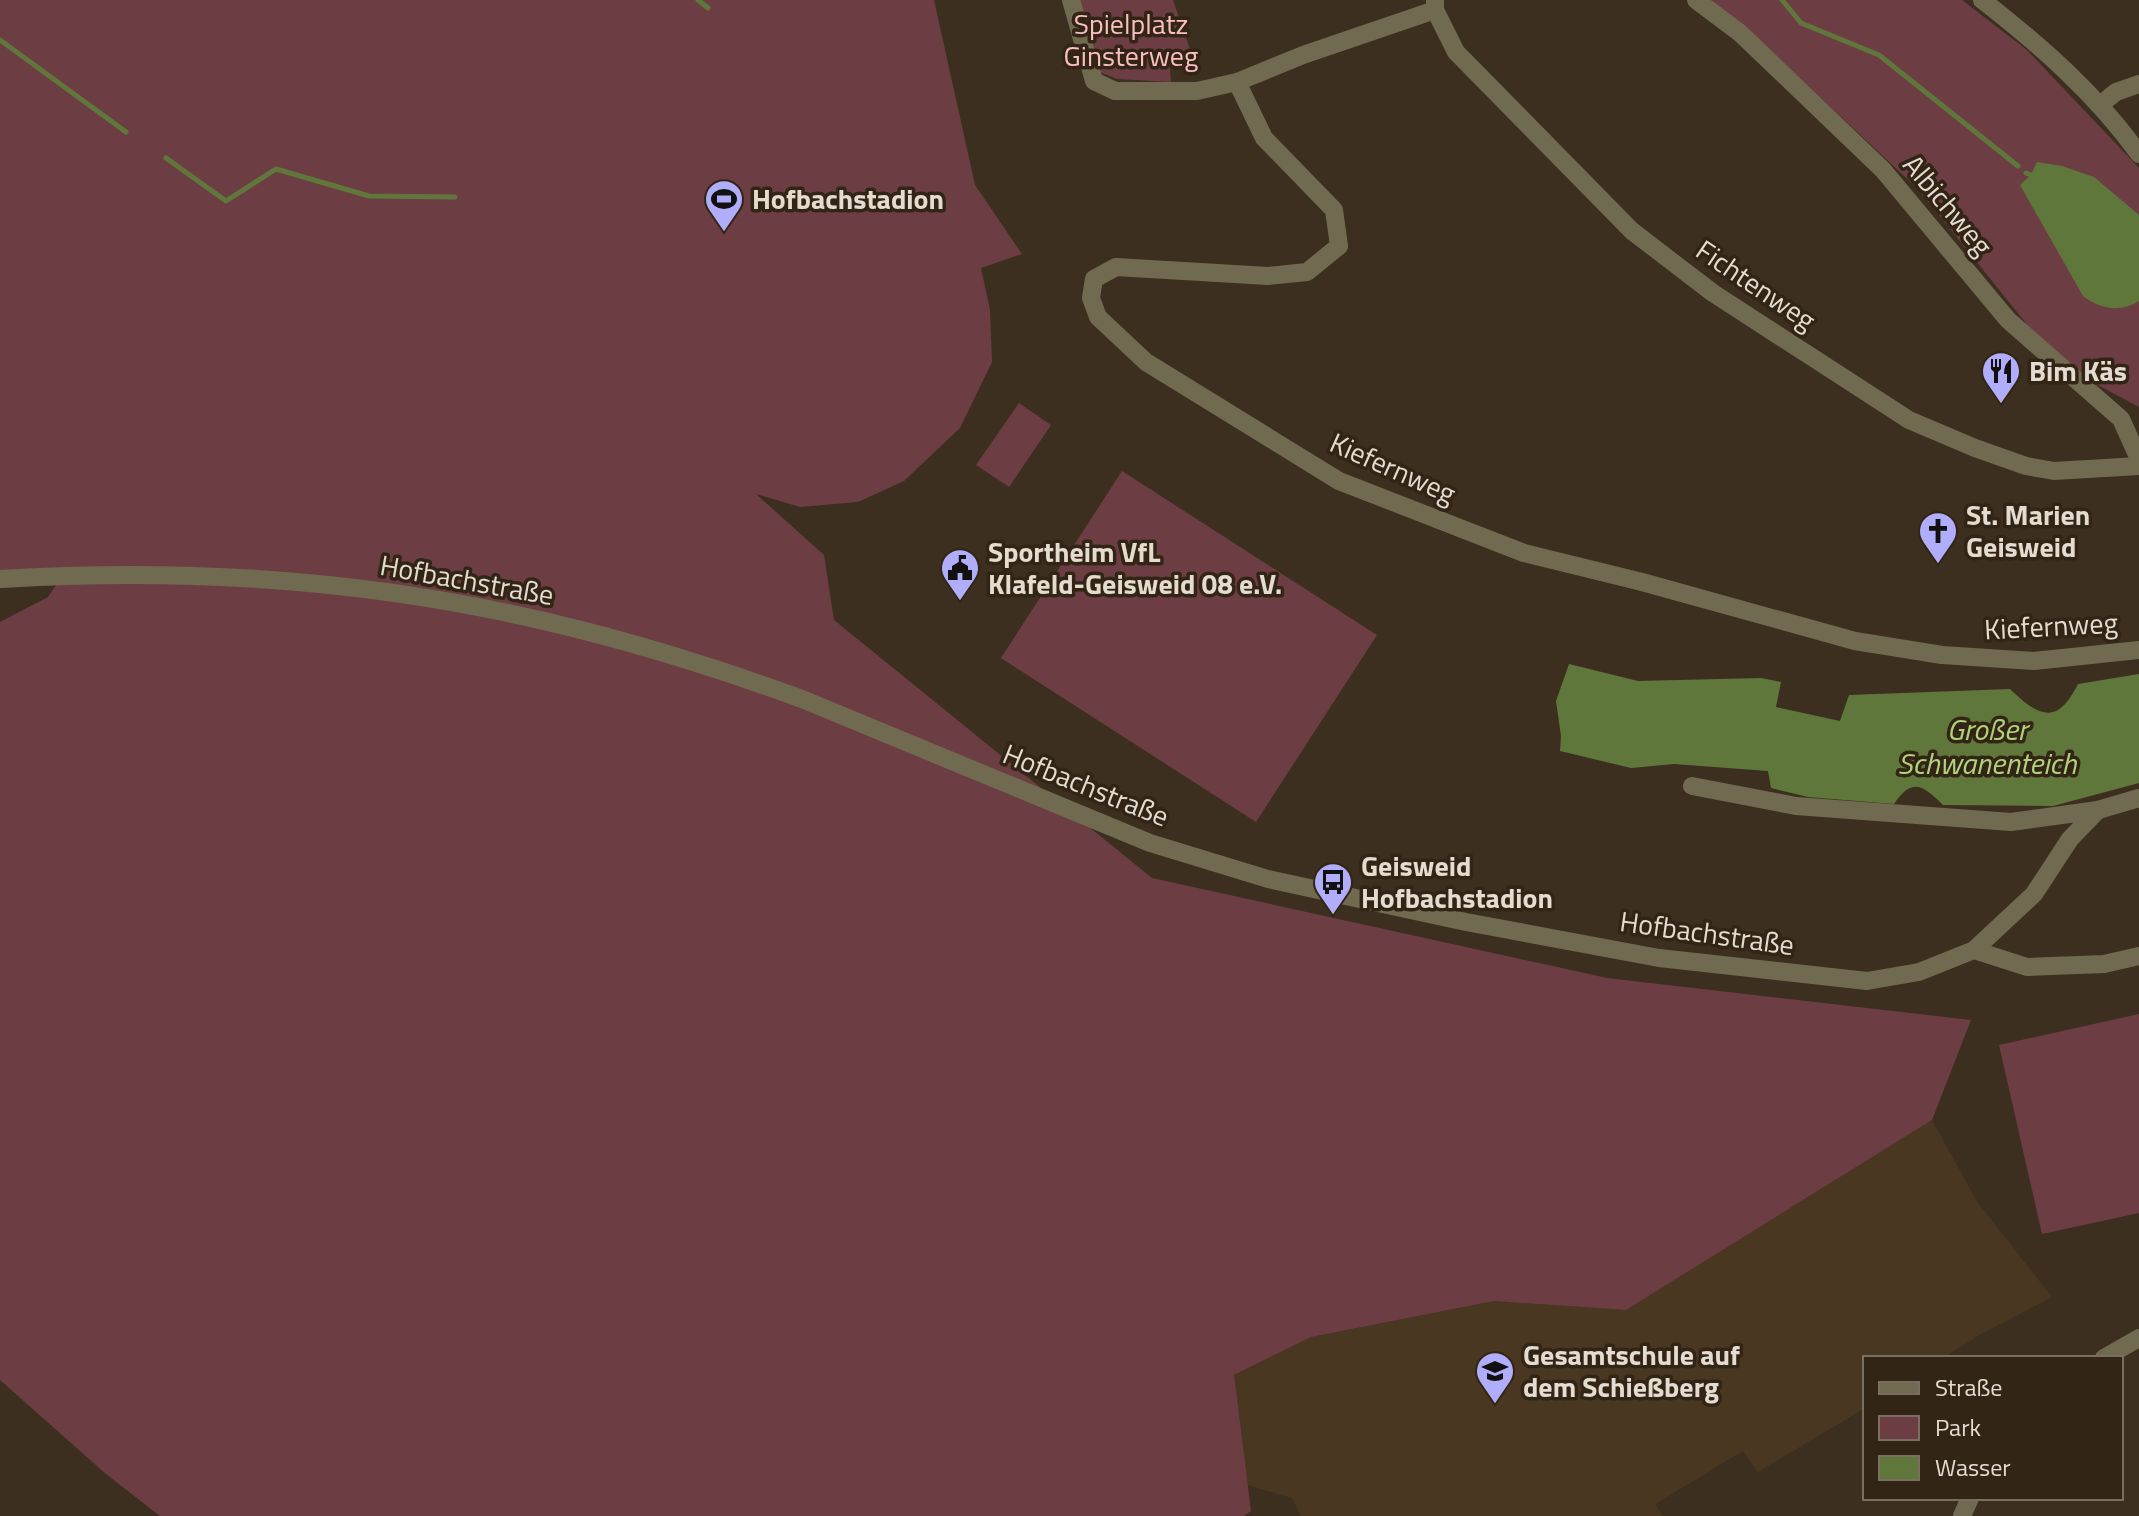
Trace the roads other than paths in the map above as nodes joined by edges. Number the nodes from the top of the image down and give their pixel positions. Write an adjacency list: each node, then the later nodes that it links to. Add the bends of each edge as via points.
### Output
1 (1071, 0): 5 (street, via 1094,81 1115,91 1197,91)
2 (1696, 0): 9 (street, Albichweg, via 1740,33 1883,170 2008,320 2121,419)
3 (1982, 0): 7 (street)
4 (1435, 5): 5 (street); 10 (street, Fichtenweg, via 1456,52 1632,231 1713,293 1909,420 1975,448 2054,471)
5 (1237, 82): 12 (street, Kiefernweg, via 1264,138 1334,210 1339,246 1307,272 1268,276 1116,267 1094,279 1091,298 1098,317 1146,362 1339,481 1524,553 1855,641 1942,655 2034,661)
6 (2139, 84): 7 (street)
7 (2100, 105): 8 (street)
8 (2139, 154)
9 (2139, 459)
10 (2139, 466)
11 (0, 579): 16 (street, Hofbachstraße, via 138,574 320,584 426,598 575,628 802,699 1076,814 1202,860 1337,895 1659,958 1867,981 1919,972)
12 (2139, 650)
13 (1692, 786): 15 (street, Hofbachstraße, via 1796,806 2011,822)
14 (2139, 798): 15 (street, Hofbachstraße)
15 (2098, 810): 16 (street, Hofbachstraße, via 2070,839 2034,894)
16 (1974, 950): 17 (street, via 2027,967 2104,964)
17 (2139, 956)
18 (2139, 1338): 19 (street)
19 (2108, 1356)

